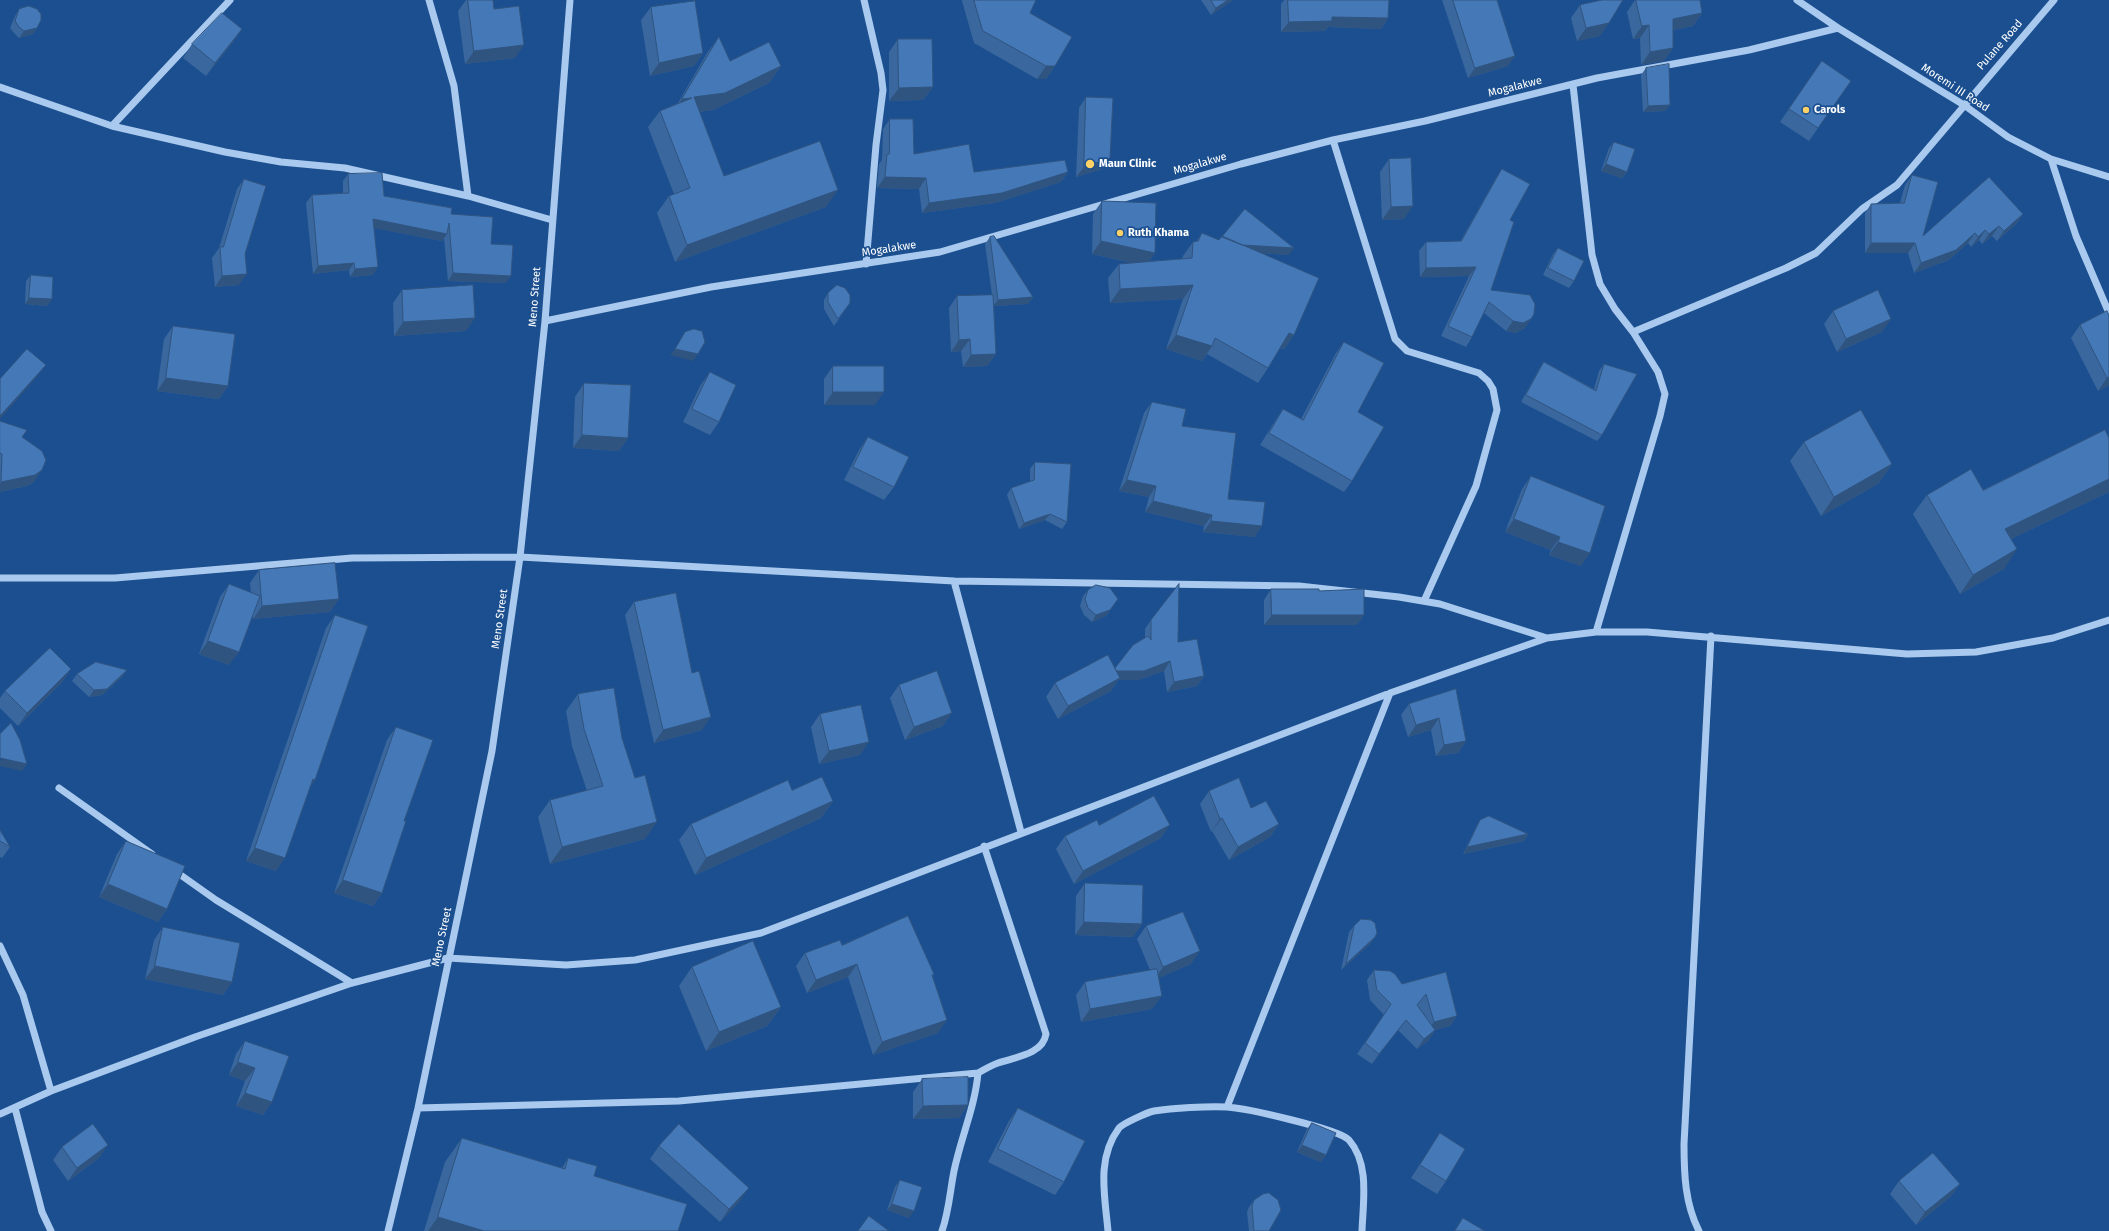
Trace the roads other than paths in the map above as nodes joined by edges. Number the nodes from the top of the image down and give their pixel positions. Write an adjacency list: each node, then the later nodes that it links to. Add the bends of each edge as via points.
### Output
1 (230, 0): 11 (street)
2 (429, 0): 15 (street, via 454,86)
3 (570, 0): 16 (street, Meno Street)
4 (864, 0): 17 (street, via 883,90)
5 (1797, 0): 7 (street, Moremi III Road)
6 (2054, 0): 10 (street, Pulane Road)
7 (1838, 28): 8 (street, Mogalakwe, via 1749,50); 10 (street, Moremi III Road)
8 (1572, 85): 12 (street, Mogalakwe, via 1425,121); 20 (street, via 1592,255 1600,284)
9 (0, 88): 11 (street)
10 (1964, 105): 13 (street, Moremi III Road, via 2008,137); 20 (street, Pulane Road, via 1897,185 1862,209 1816,253)
11 (112, 126): 15 (street, via 225,152 281,162 345,168)
12 (1333, 140): 17 (street, Mogalakwe, via 1240,164 940,252); 24 (street, via 1395,339 1407,351 1479,374 1493,389 1497,410 1476,486)
13 (2051, 159): 14 (street, Moremi III Road); 18 (street, via 2076,236)
14 (2109, 177)
15 (468, 196): 16 (street)
16 (552, 220): 19 (street, Meno Street)
17 (866, 264): 19 (street, Mogalakwe, via 711,288)
18 (2109, 313)
19 (545, 321): 21 (street, Meno Street)
20 (1633, 332): 26 (street, via 1658,372 1665,394)
21 (520, 557): 22 (street, via 352,558 116,578); 23 (street); 34 (street, Meno Street, via 492,751)
22 (0, 578)
23 (954, 581): 24 (street, via 1299,586); 31 (street)
24 (1424, 601): 28 (street)
25 (2109, 620): 27 (street, via 2053,638 1976,652 1907,654)
26 (1596, 632): 27 (street); 28 (street)
27 (1711, 636): 48 (street, via 1684,1144 1684,1180 1693,1219)
28 (1547, 638): 29 (street)
29 (1390, 693): 31 (street); 38 (street)
30 (59, 788): 35 (street, via 216,900)
31 (1021, 832): 32 (street)
32 (984, 846): 34 (street, via 761,933 642,958 566,965); 36 (street, via 1046,1034 1045,1042 1039,1048)
33 (0, 946): 37 (street, via 23,995)
34 (448, 958): 35 (street); 40 (street, Meno Street)
35 (352, 983): 37 (street, via 194,1037)
36 (978, 1072): 40 (street, via 679,1101); 45 (street, via 976,1093 954,1170)
37 (51, 1091): 39 (street)
38 (1227, 1107): 46 (street, via 1152,1112 1119,1127 1108,1149 1102,1170); 47 (street, via 1310,1124 1348,1138 1361,1163 1364,1189)
39 (15, 1108): 41 (street); 43 (street, via 42,1212)
40 (418, 1108): 42 (street, Meno Street)
41 (0, 1114)
42 (388, 1229): 44 (street)
43 (51, 1231)
44 (382, 1231)
45 (942, 1231)
46 (1108, 1231)
47 (1362, 1231)
48 (1700, 1231)

